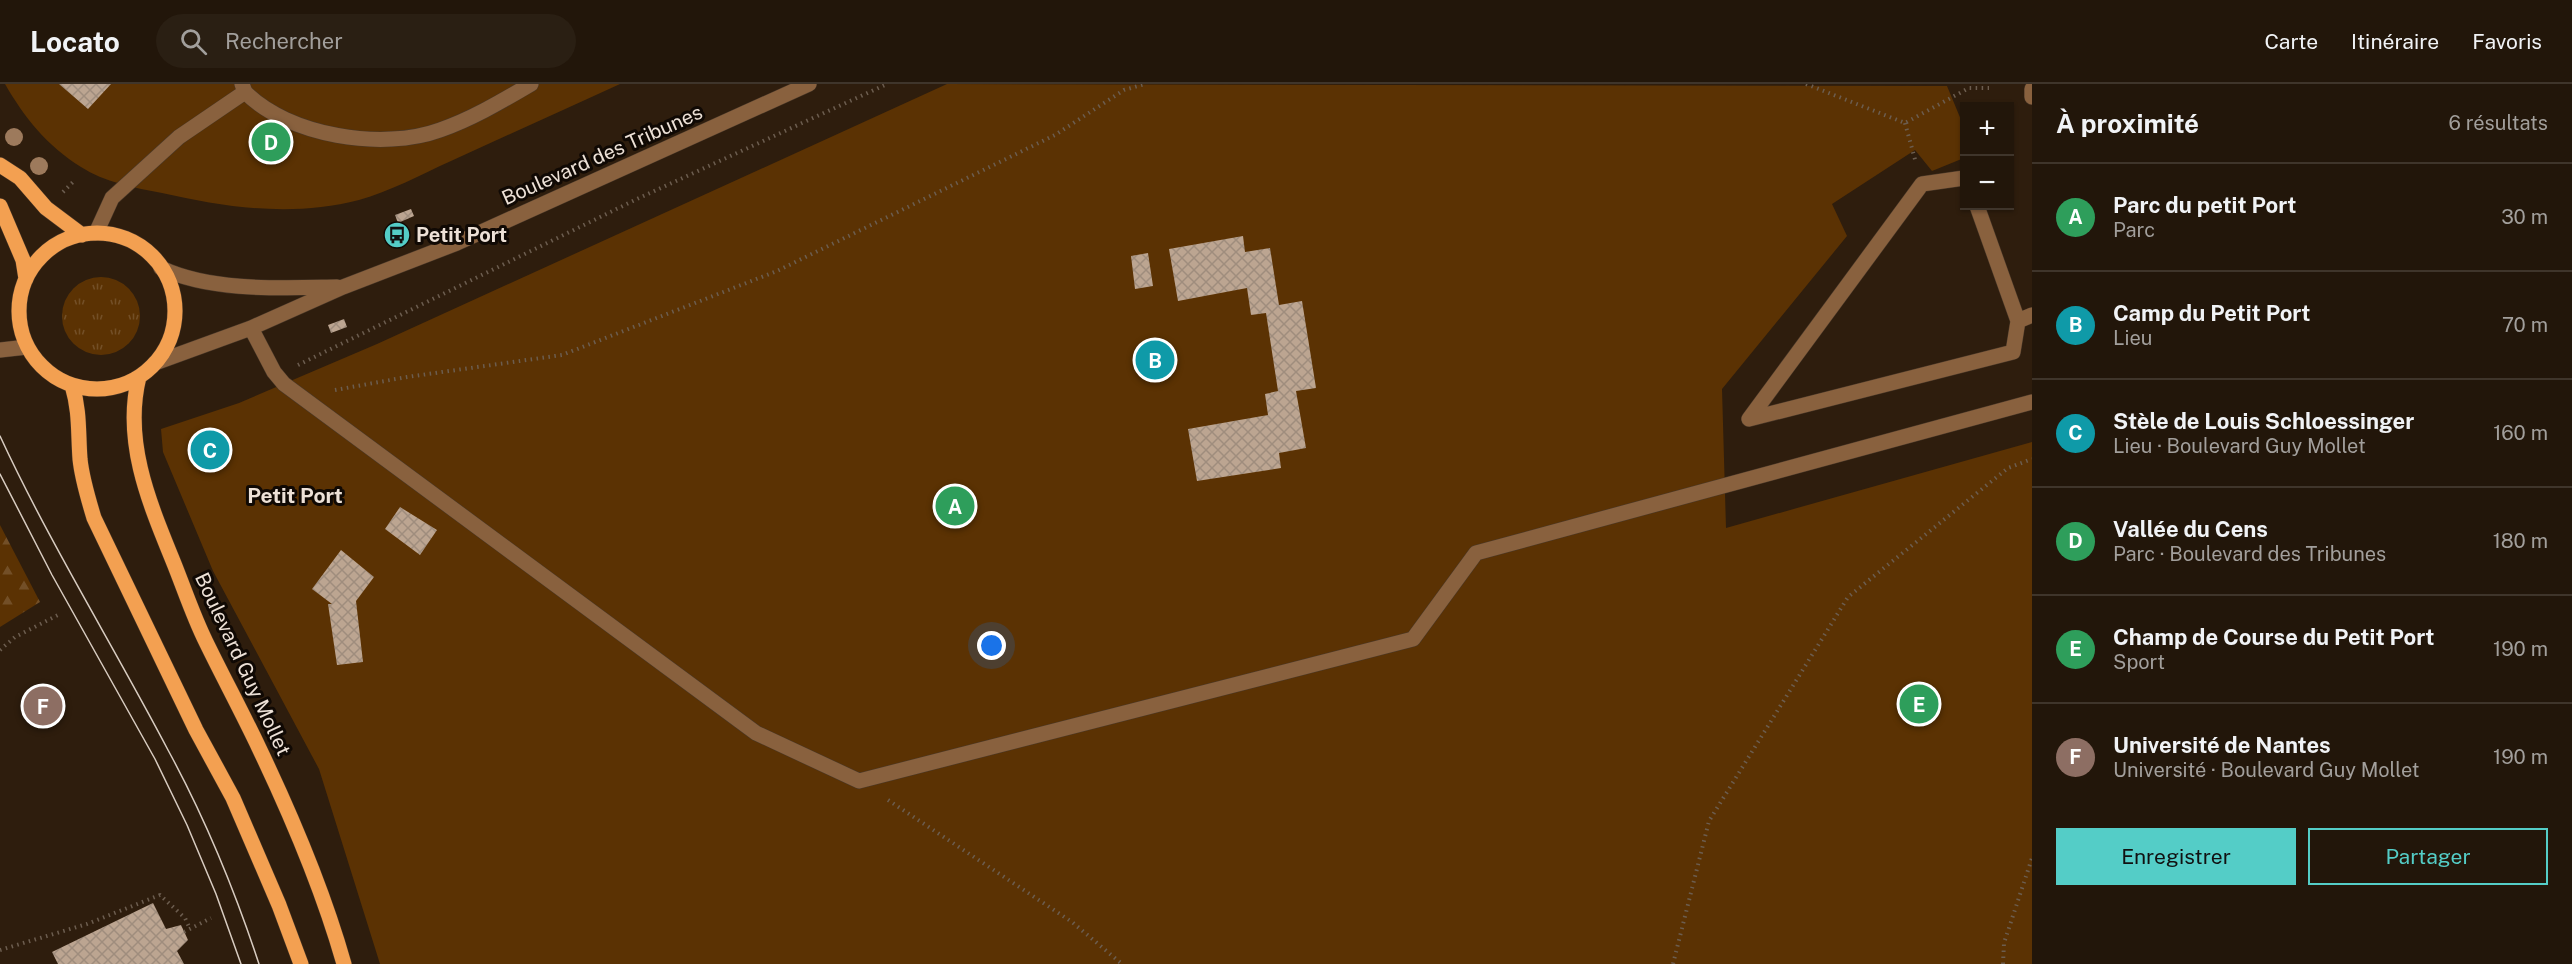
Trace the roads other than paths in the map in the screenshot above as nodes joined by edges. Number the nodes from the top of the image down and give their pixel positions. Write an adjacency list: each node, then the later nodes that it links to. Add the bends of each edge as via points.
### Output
1 (531, 84): 3 (street, via 439,131 396,139 334,136 306,129 259,106)
2 (809, 84): 13 (street, Boulevard des Tribunes, via 458,243)
3 (243, 88): 10 (street, via 179,136 112,198)
4 (2032, 89): 5 (street)
5 (2032, 97)
6 (0, 165): 10 (main road, via 20,178 46,208)
7 (1960, 179): 14 (street, via 1922,184 1749,419 2013,352)
8 (0, 206): 12 (main road, via 23,260)
9 (1979, 210): 14 (street)
10 (89, 234): 11 (main road, via 133,242); 12 (main road, via 51,248)
11 (161, 268): 13 (street, Boulevard des Tribunes, via 188,278 259,287); 18 (main road, via 172,294 174,316 170,338)
12 (26, 279): 16 (main road, via 19,317)
13 (343, 287): 15 (street, Boulevard des Tribunes)
14 (2025, 318)
15 (251, 328): 18 (street, Boulevard des Tribunes); 21 (street, via 284,384 756,733 859,781 1413,639 1476,553)
16 (27, 346): 17 (street); 20 (main road, via 43,368)
17 (0, 350)
18 (154, 363): 19 (main road)
19 (139, 377): 20 (main road, via 106,388); 23 (main road, Boulevard Guy Mollet, via 133,421 148,498 205,640 284,805)
20 (72, 385): 22 (main road, via 78,406 85,488 94,518 233,798)
21 (2032, 402)
22 (301, 964)
23 (344, 964)

